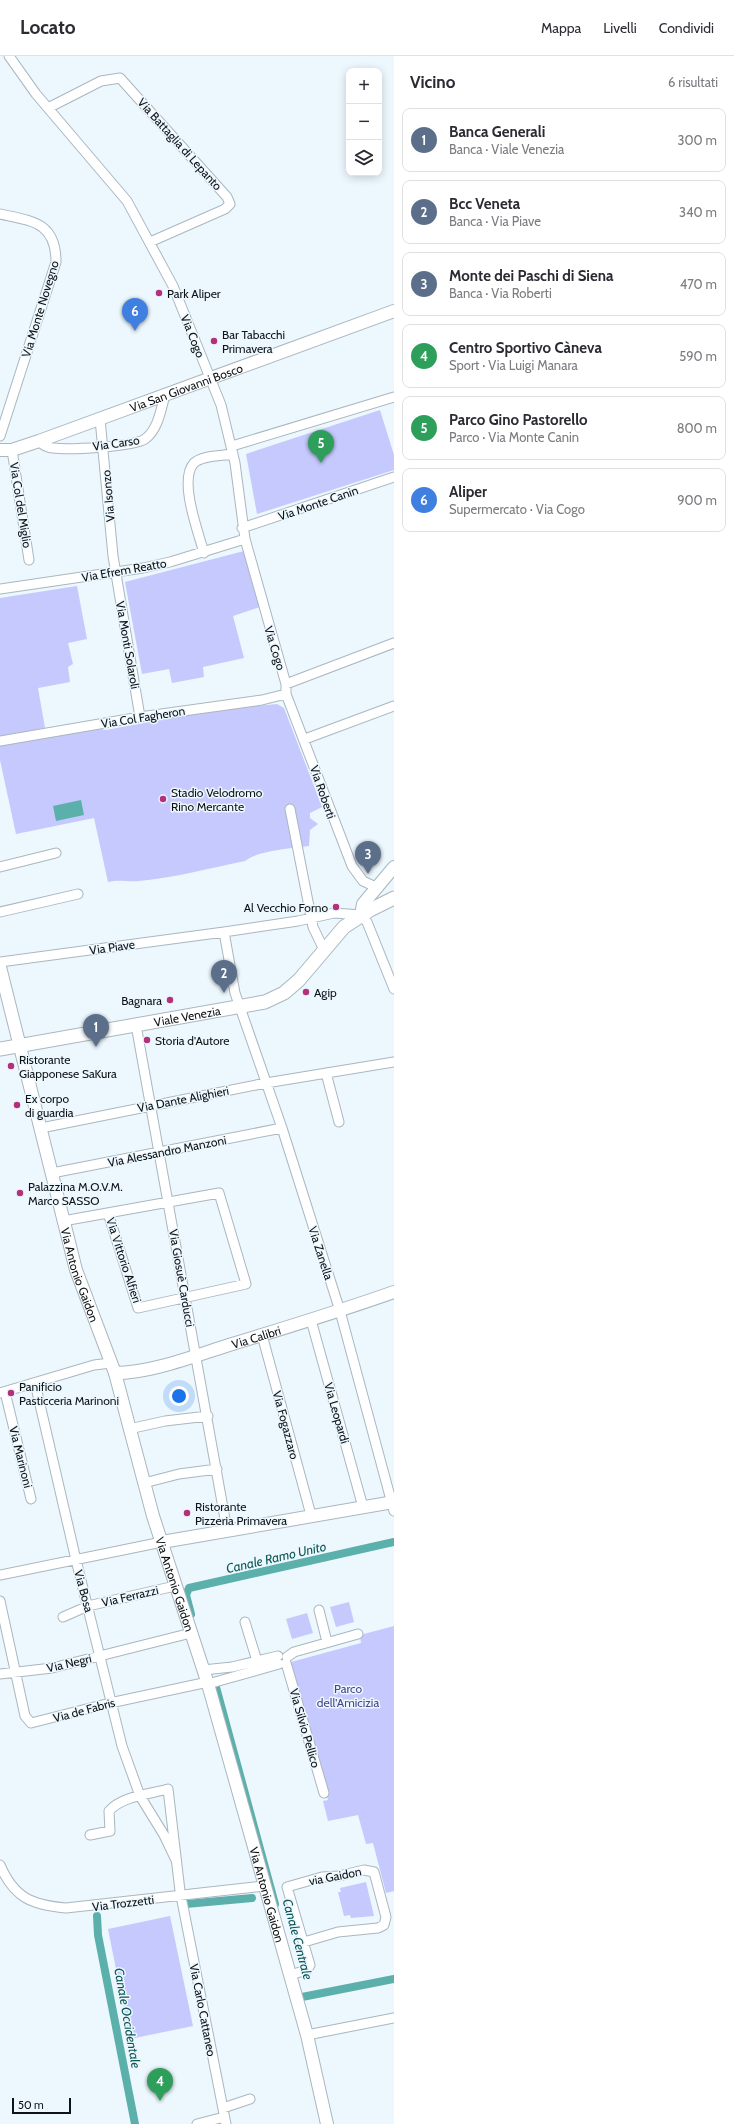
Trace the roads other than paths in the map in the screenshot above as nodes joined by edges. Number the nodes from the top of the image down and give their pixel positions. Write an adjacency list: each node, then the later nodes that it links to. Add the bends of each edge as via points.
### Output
1 (9, 56): 2 (street, Via Cogo)
2 (48, 108): 4 (street, Via Cogo, via 127,201); 4 (street, Via Battaglia di Lepanto, via 101,81 120,78 227,197 230,204 225,210)
3 (0, 214): 10 (street, Via Monte Novegno, via 40,224 53,240 56,262)
4 (150, 242): 6 (street, Via Cogo, via 173,286)
5 (394, 311): 6 (street, Via San Giovanni Bosco)
6 (210, 379): 7 (street, Via San Giovanni Bosco); 14 (street, Via Cogo, via 221,405)
7 (165, 395): 9 (street, Via San Giovanni Bosco); 12 (street, Via Carso, via 156,425 145,440)
8 (394, 398): 14 (street)
9 (100, 419): 11 (street, Via San Giovanni Bosco); 12 (street, Via Isonzo)
10 (0, 436)
11 (40, 442): 12 (street, Via Carso, via 51,448); 13 (street, Via San Giovanni Bosco)
12 (103, 447): 20 (street, Via Isonzo)
13 (6, 450): 19 (street, Via Col del Miglio)
14 (232, 450): 16 (street, Via Cogo); 18 (street, via 202,459 194,464 189,475 192,510)
15 (394, 477): 16 (street, Via Monte Canin)
16 (242, 528): 17 (street, Via Cogo)
17 (245, 540): 18 (street, Via Efrem Reatto); 23 (street, Via Cogo)
18 (204, 553): 20 (street, Via Efrem Reatto)
19 (29, 560)
20 (116, 573): 21 (street, Via Efrem Reatto); 26 (street, Via Monti Solaroli)
21 (0, 589)
22 (394, 643): 23 (street)
23 (286, 684): 24 (street, Via Roberti)
24 (286, 694): 26 (street, Via Col Fagheron, via 262,700); 27 (street, Via Roberti)
25 (394, 706): 27 (street)
26 (140, 717): 28 (street, Via Col Fagheron)
27 (305, 739): 33 (street, Via Roberti, via 352,866 363,881)
28 (0, 741)
29 (290, 809): 40 (street)
30 (56, 853): 31 (street)
31 (0, 867)
32 (394, 867): 33 (street)
33 (378, 888): 34 (street); 39 (street, via 364,904)
34 (394, 893)
35 (78, 894): 37 (street)
36 (394, 898): 39 (main road, Viale Venezia)
37 (0, 912)
38 (334, 913): 39 (street, Via Piave); 40 (street, Via Piave); 41 (street, via 340,916)
39 (361, 916): 41 (main road, Viale Venezia); 46 (street, via 367,922)
40 (311, 918): 42 (street, Via Piave); 43 (street, via 315,934)
41 (344, 927): 43 (main road, Viale Venezia)
42 (224, 932): 44 (street, Via Piave); 47 (street)
43 (324, 950): 47 (main road, Viale Venezia, via 305,974 284,993 265,1002)
44 (0, 962)
45 (0, 967): 49 (street, Via Antonio Gaidon)
46 (394, 989)
47 (240, 1008): 48 (main road, Viale Venezia); 53 (street, Via Zanella)
48 (136, 1026): 49 (main road, Viale Venezia); 54 (street, Via Giosuè Carducci)
49 (20, 1046): 50 (main road, Viale Venezia); 56 (street, Via Antonio Gaidon)
50 (0, 1049)
51 (394, 1062): 52 (street, Via Dante Alighieri)
52 (326, 1073): 53 (street, Via Dante Alighieri); 55 (street)
53 (266, 1083): 54 (street, Via Dante Alighieri); 57 (street, Via Zanella)
54 (152, 1105): 56 (street, Via Dante Alighieri); 58 (street, Via Giosuè Carducci)
55 (339, 1122)
56 (41, 1128): 59 (street, Via Antonio Gaidon)
57 (282, 1128): 58 (street, Via Alessandro Manzoni); 65 (street, Via Zanella)
58 (160, 1152): 59 (street, Via Alessandro Manzoni); 60 (street, Via Giosuè Carducci)
59 (52, 1173): 62 (street, Via Antonio Gaidon)
60 (169, 1202): 61 (street); 64 (street, Via Giosuè Carducci); 64 (street, via 219,1193 246,1284)
61 (108, 1213): 62 (street); 64 (street, Via Vittorio Alfieri, via 138,1308)
62 (63, 1221): 69 (street, Via Antonio Gaidon, via 88,1307)
63 (394, 1292): 65 (street, Via Calibri)
64 (186, 1297): 68 (street, Via Giosuè Carducci)
65 (340, 1311): 66 (street, Via Calibri); 77 (street, Via Zanella)
66 (311, 1320): 67 (street, Via Calibri); 78 (street, Via Leopardi)
67 (262, 1335): 68 (street, Via Calibri); 79 (street, Via Fogazzaro)
68 (197, 1355): 69 (street, Via Calibri, via 142,1370); 72 (street, Via Giosuè Carducci)
69 (113, 1368): 70 (street, Via Marinoni, via 94,1365); 73 (street, Via Antonio Gaidon)
70 (35, 1383): 71 (street, Via Marinoni); 82 (street, Via Bosa)
71 (2, 1393): 76 (street, Via Marinoni)
72 (208, 1416): 73 (street, via 165,1421); 74 (street, Via Giosuè Carducci)
73 (129, 1429): 75 (street, Via Antonio Gaidon)
74 (217, 1469): 75 (street, via 179,1474); 80 (street, Via Giosuè Carducci)
75 (144, 1483): 81 (street, Via Antonio Gaidon)
76 (31, 1499)
77 (393, 1505): 78 (street)
78 (363, 1507): 79 (street)
79 (312, 1516): 80 (street)
80 (228, 1530): 81 (street)
81 (162, 1542): 82 (street); 84 (street, Via Antonio Gaidon)
82 (76, 1560): 83 (street); 86 (street, Via Bosa)
83 (0, 1575)
84 (175, 1586): 86 (street, Via Ferrazzi); 90 (street, Via Antonio Gaidon)
85 (0, 1601): 97 (street)
86 (88, 1606): 88 (street, Via Ferrazzi); 93 (street, Via Bosa)
87 (319, 1610): 92 (street)
88 (63, 1616)
89 (245, 1622): 94 (street)
90 (191, 1633): 93 (street, Via Negri); 96 (street, Via Antonio Gaidon)
91 (358, 1634): 92 (street)
92 (327, 1642): 95 (street, via 294,1652)
93 (99, 1656): 97 (street, Via Negri, via 52,1668); 100 (street, Via Bosa)
94 (257, 1660): 95 (street); 96 (street, via 232,1667)
95 (282, 1660): 99 (street); 101 (street, Via Silvio Pellico)
96 (203, 1670): 99 (street, Via Antonio Gaidon)
97 (16, 1671): 98 (street); 100 (street, Via de Fabris, via 25,1716 31,1723)
98 (0, 1674)
99 (208, 1683): 100 (street, Via de Fabris); 106 (street, Via Antonio Gaidon)
100 (110, 1703): 102 (street, Via Bosa)
101 (324, 1793)
102 (140, 1796): 103 (street, Via Bosa, via 114,1806 109,1811 110,1831); 104 (street, Via Bosa); 104 (street, Via Bosa, via 168,1789)
103 (90, 1835)
104 (176, 1860): 107 (street, Via Bosa)
105 (0, 1865): 107 (street, Via Trozzetti, via 11,1886 22,1897 44,1906 85,1907)
106 (264, 1886): 107 (street, Via Trozzetti); 109 (street, Via Antonio Gaidon)
107 (181, 1896): 113 (street, Via Carlo Cattaneo)
108 (304, 1942): 108 (street, via Gaidon, via 287,1887 322,1877 364,1870 374,1872 386,1917 384,1924 378,1928 338,1932); 109 (street, via Gaidon, via 310,1966 307,1970)
109 (293, 1974): 111 (street, Via Antonio Gaidon)
110 (394, 2018): 111 (street)
111 (307, 2035): 115 (street, Via Antonio Gaidon)
112 (250, 2099): 113 (street)
113 (224, 2116): 114 (street)
114 (197, 2124)
115 (328, 2124)

